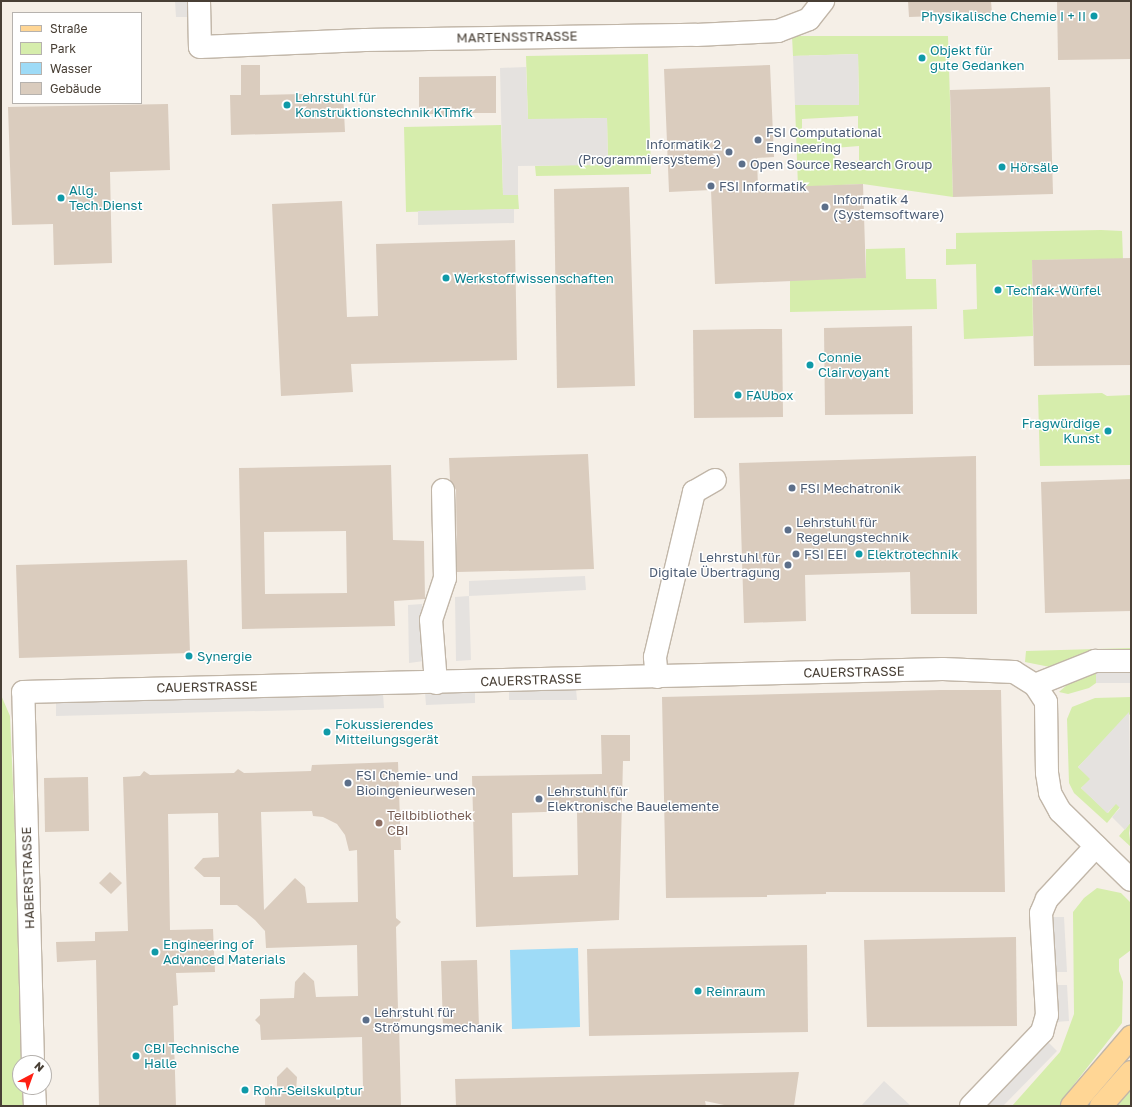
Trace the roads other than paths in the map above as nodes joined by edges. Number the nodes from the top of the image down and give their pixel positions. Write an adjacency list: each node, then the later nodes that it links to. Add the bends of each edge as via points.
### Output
1 (199, 1): 2 (street, MARTENSSTRASSE, via 200,47 365,40 688,35 778,31 809,19)
2 (823, 1)
3 (715, 480): 6 (street, via 694,492 656,657)
4 (443, 490): 7 (street, via 445,578 431,620)
5 (1131, 661): 8 (street, via 1095,661)
6 (658, 677): 7 (street, CAUERSTRASSE); 8 (street, CAUERSTRASSE, via 976,669 1014,672)
7 (436, 683): 9 (street, CAUERSTRASSE)
8 (1034, 685): 10 (street, CAUERSTRASSE, via 1046,702 1047,773 1050,793 1060,811)
9 (22, 692): 13 (street, HABERSTRASSE)
10 (1096, 846): 11 (street, CAUERSTRASSE); 17 (street, via 1047,899 1041,913 1046,1015 1042,1032)
11 (1131, 880)
12 (1131, 1037): 18 (main road)
13 (34, 1055)
14 (1131, 1072): 19 (main road)
15 (34, 1095): 16 (street)
16 (35, 1106)
17 (971, 1106)
18 (1072, 1106)
19 (1101, 1106)

